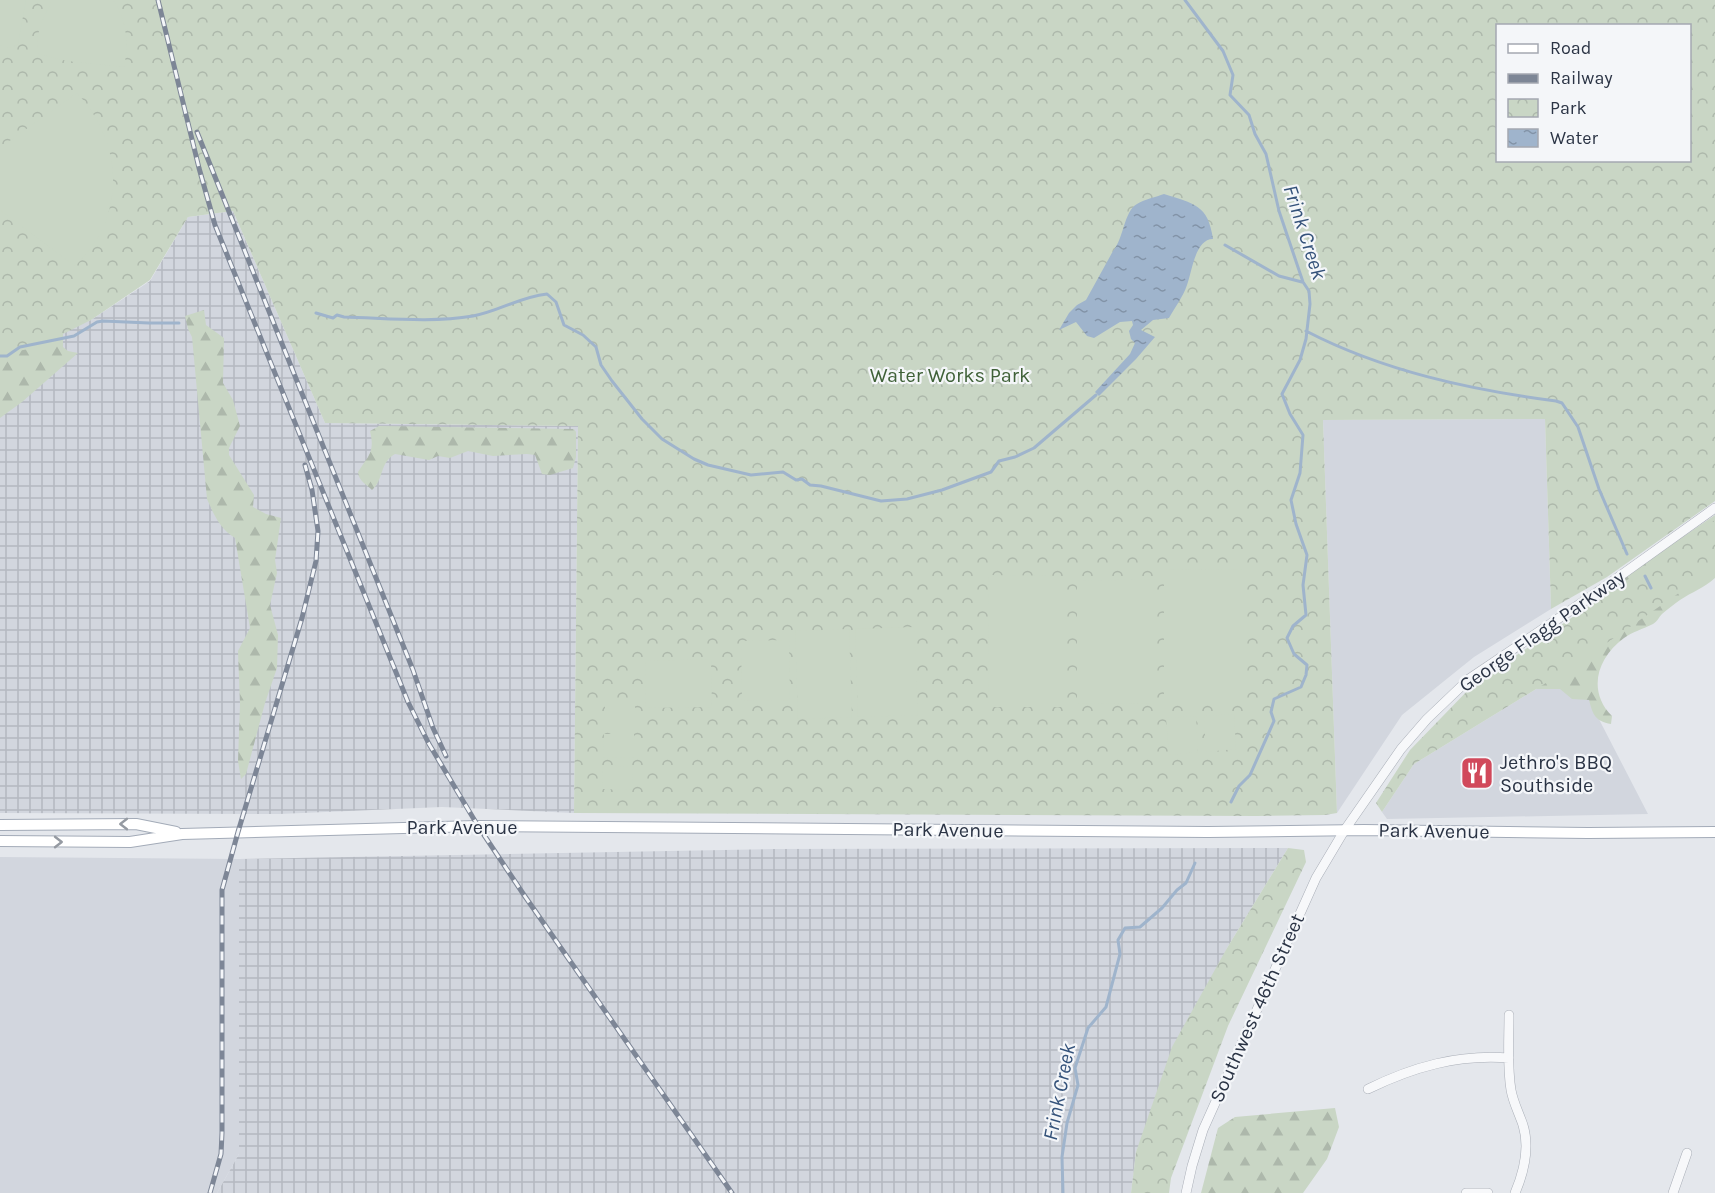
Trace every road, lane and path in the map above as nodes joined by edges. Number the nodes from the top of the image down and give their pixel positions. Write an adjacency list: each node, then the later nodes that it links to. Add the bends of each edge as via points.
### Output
1 (1715, 508): 3 (street, George Flagg Parkway, via 1469,679 1401,749)
2 (0, 825): 5 (main road, Park Avenue, one-way to 2, via 136,824)
3 (1344, 831): 4 (main road, Park Avenue); 5 (main road, Park Avenue, via 478,826); 11 (street, Southwest 46th Street, via 1316,878 1222,1085 1203,1130)
4 (1715, 832)
5 (182, 834): 6 (main road, Park Avenue, one-way to 5, via 130,842)
6 (0, 842)
7 (1509, 1015): 8 (street)
8 (1509, 1058): 9 (street, via 1437,1062); 14 (street, via 1511,1093 1524,1129 1526,1148)
9 (1368, 1089)
10 (1687, 1153): 15 (street)
11 (1186, 1193)
12 (1466, 1193): 13 (street)
13 (1488, 1193)
14 (1515, 1193)
15 (1673, 1193)

